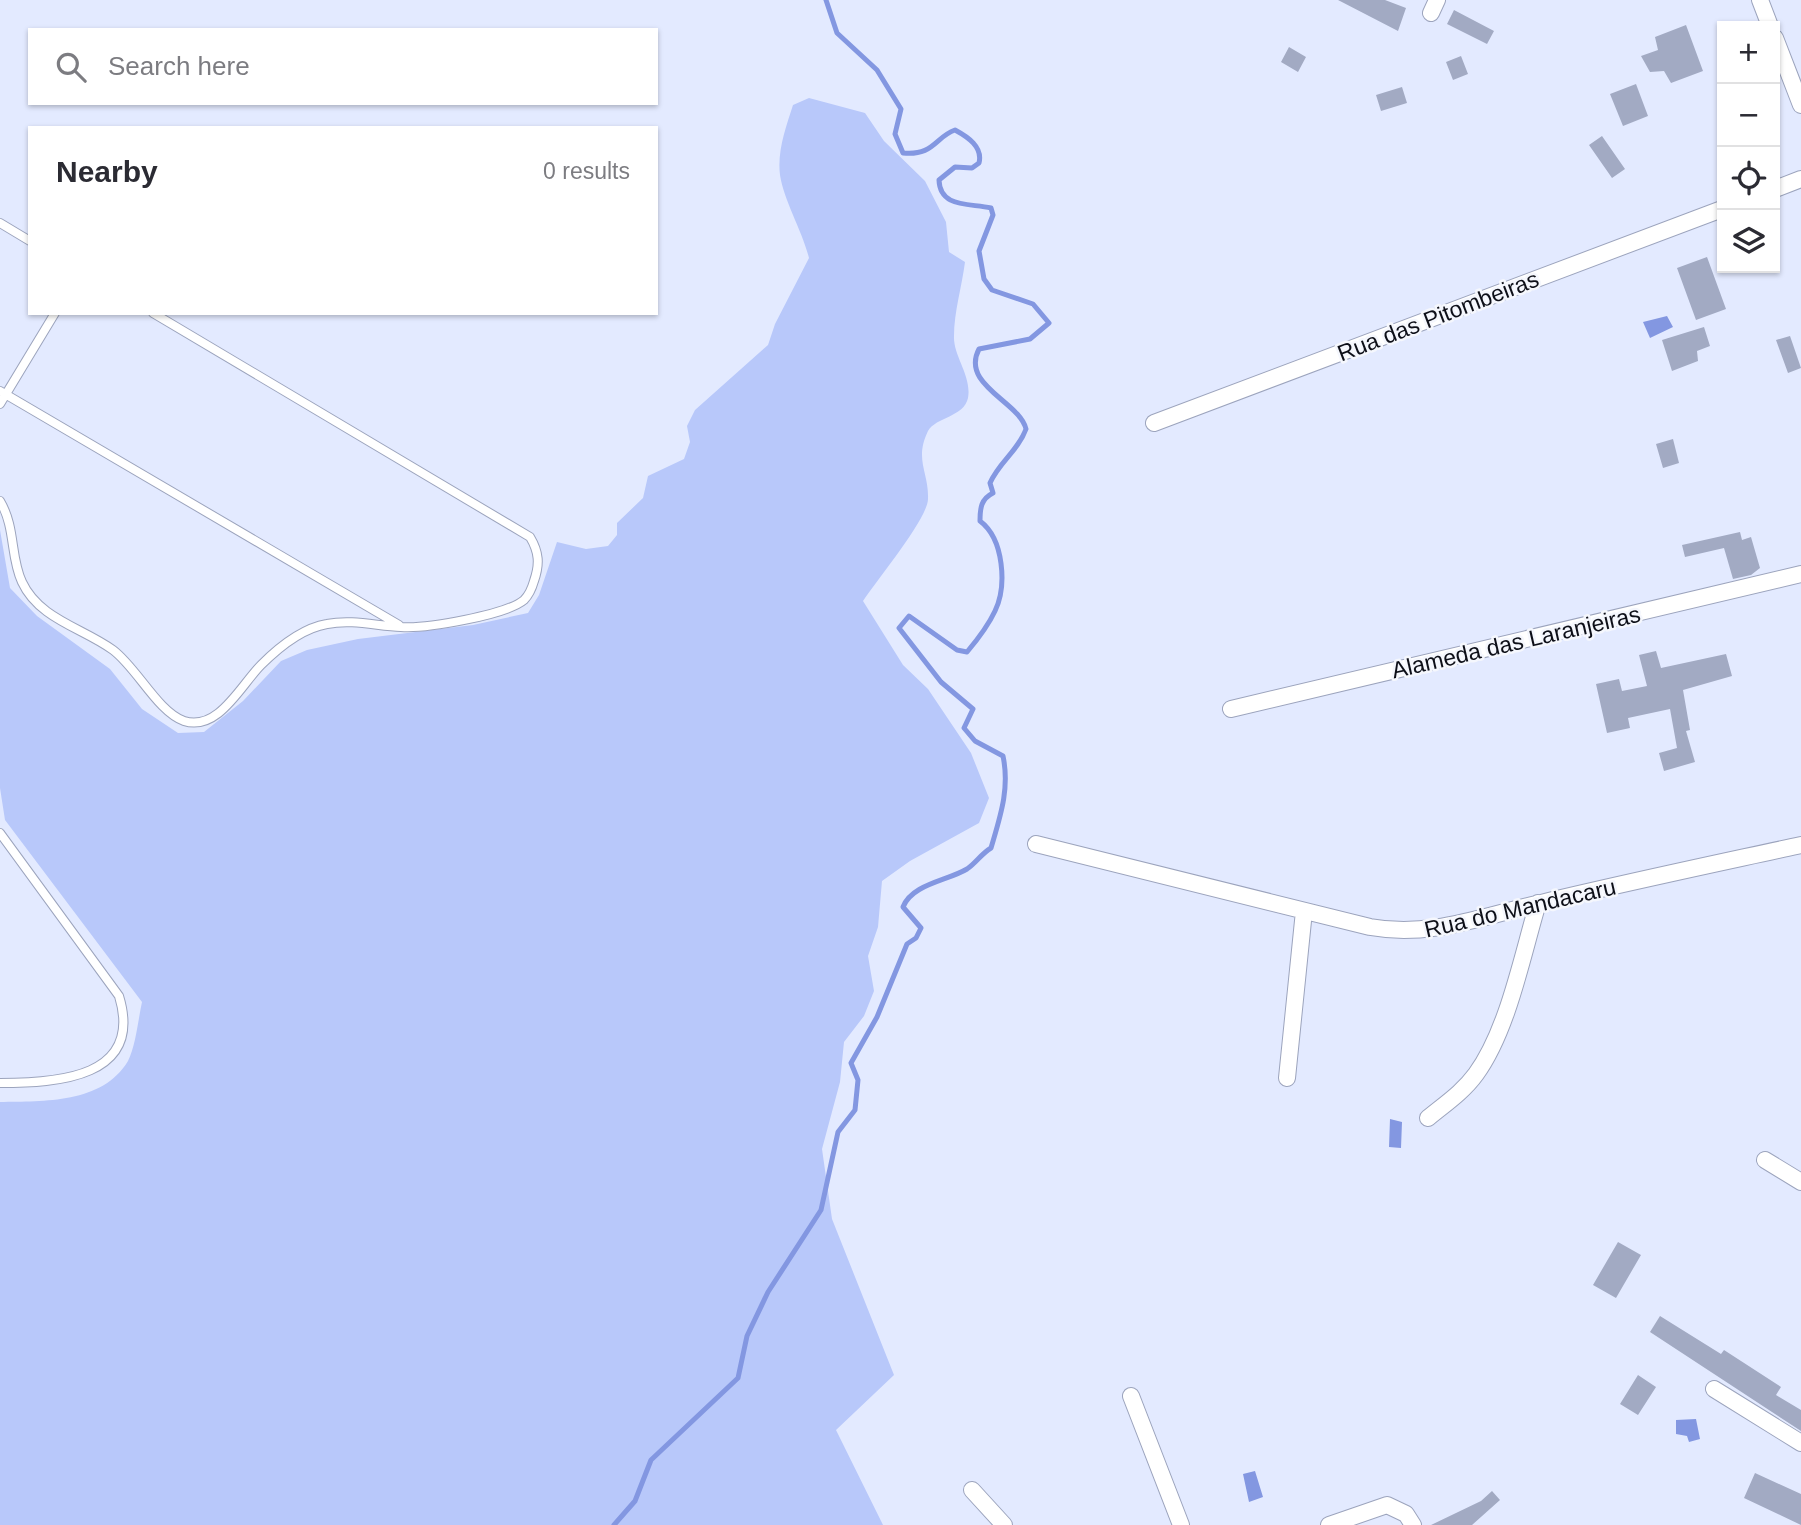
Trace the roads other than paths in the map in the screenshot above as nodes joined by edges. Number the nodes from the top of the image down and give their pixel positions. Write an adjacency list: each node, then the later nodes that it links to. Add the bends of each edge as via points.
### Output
1 (1760, 0): 2 (street)
2 (1768, 21)
3 (1780, 51): 4 (street)
4 (1801, 105)
5 (1801, 179): 6 (street)
6 (1780, 187)
7 (1719, 210): 14 (street, Rua das Pitombeiras)
8 (0, 223): 9 (lane)
9 (28, 240)
10 (54, 315): 12 (lane)
11 (156, 315): 17 (lane, via 530,537 537,548 538,565 524,599 478,617)
12 (3, 393): 13 (lane); 17 (lane)
13 (0, 404)
14 (1154, 423)
15 (0, 501): 17 (lane, via 13,531 21,580 29,593 44,610 114,651 168,711 185,721 204,722 221,710 261,665 311,628 349,622)
16 (1801, 573): 18 (street, Alameda das Laranjeiras)
17 (404, 628)
18 (1231, 709)
19 (0, 832): 25 (lane, via 119,996 125,1025 108,1060 94,1070 63,1080)
20 (1036, 844): 23 (street, Rua do Mandacaru)
21 (1801, 845): 22 (street, Rua do Mandacaru)
22 (1538, 903): 23 (street, Rua do Mandacaru, via 1452,927 1411,932); 26 (street, via 1485,1060 1464,1088)
23 (1304, 911): 24 (street)
24 (1287, 1078)
25 (0, 1083)
26 (1428, 1118)
27 (1765, 1160): 28 (street)
28 (1801, 1182)
29 (1714, 1389): 31 (street)
30 (1131, 1396): 34 (street)
31 (1801, 1443)
32 (972, 1490): 33 (street)
33 (1004, 1525)
34 (1181, 1525)
35 (1329, 1525): 36 (street, via 1376,1507 1397,1508)
36 (1413, 1525)

